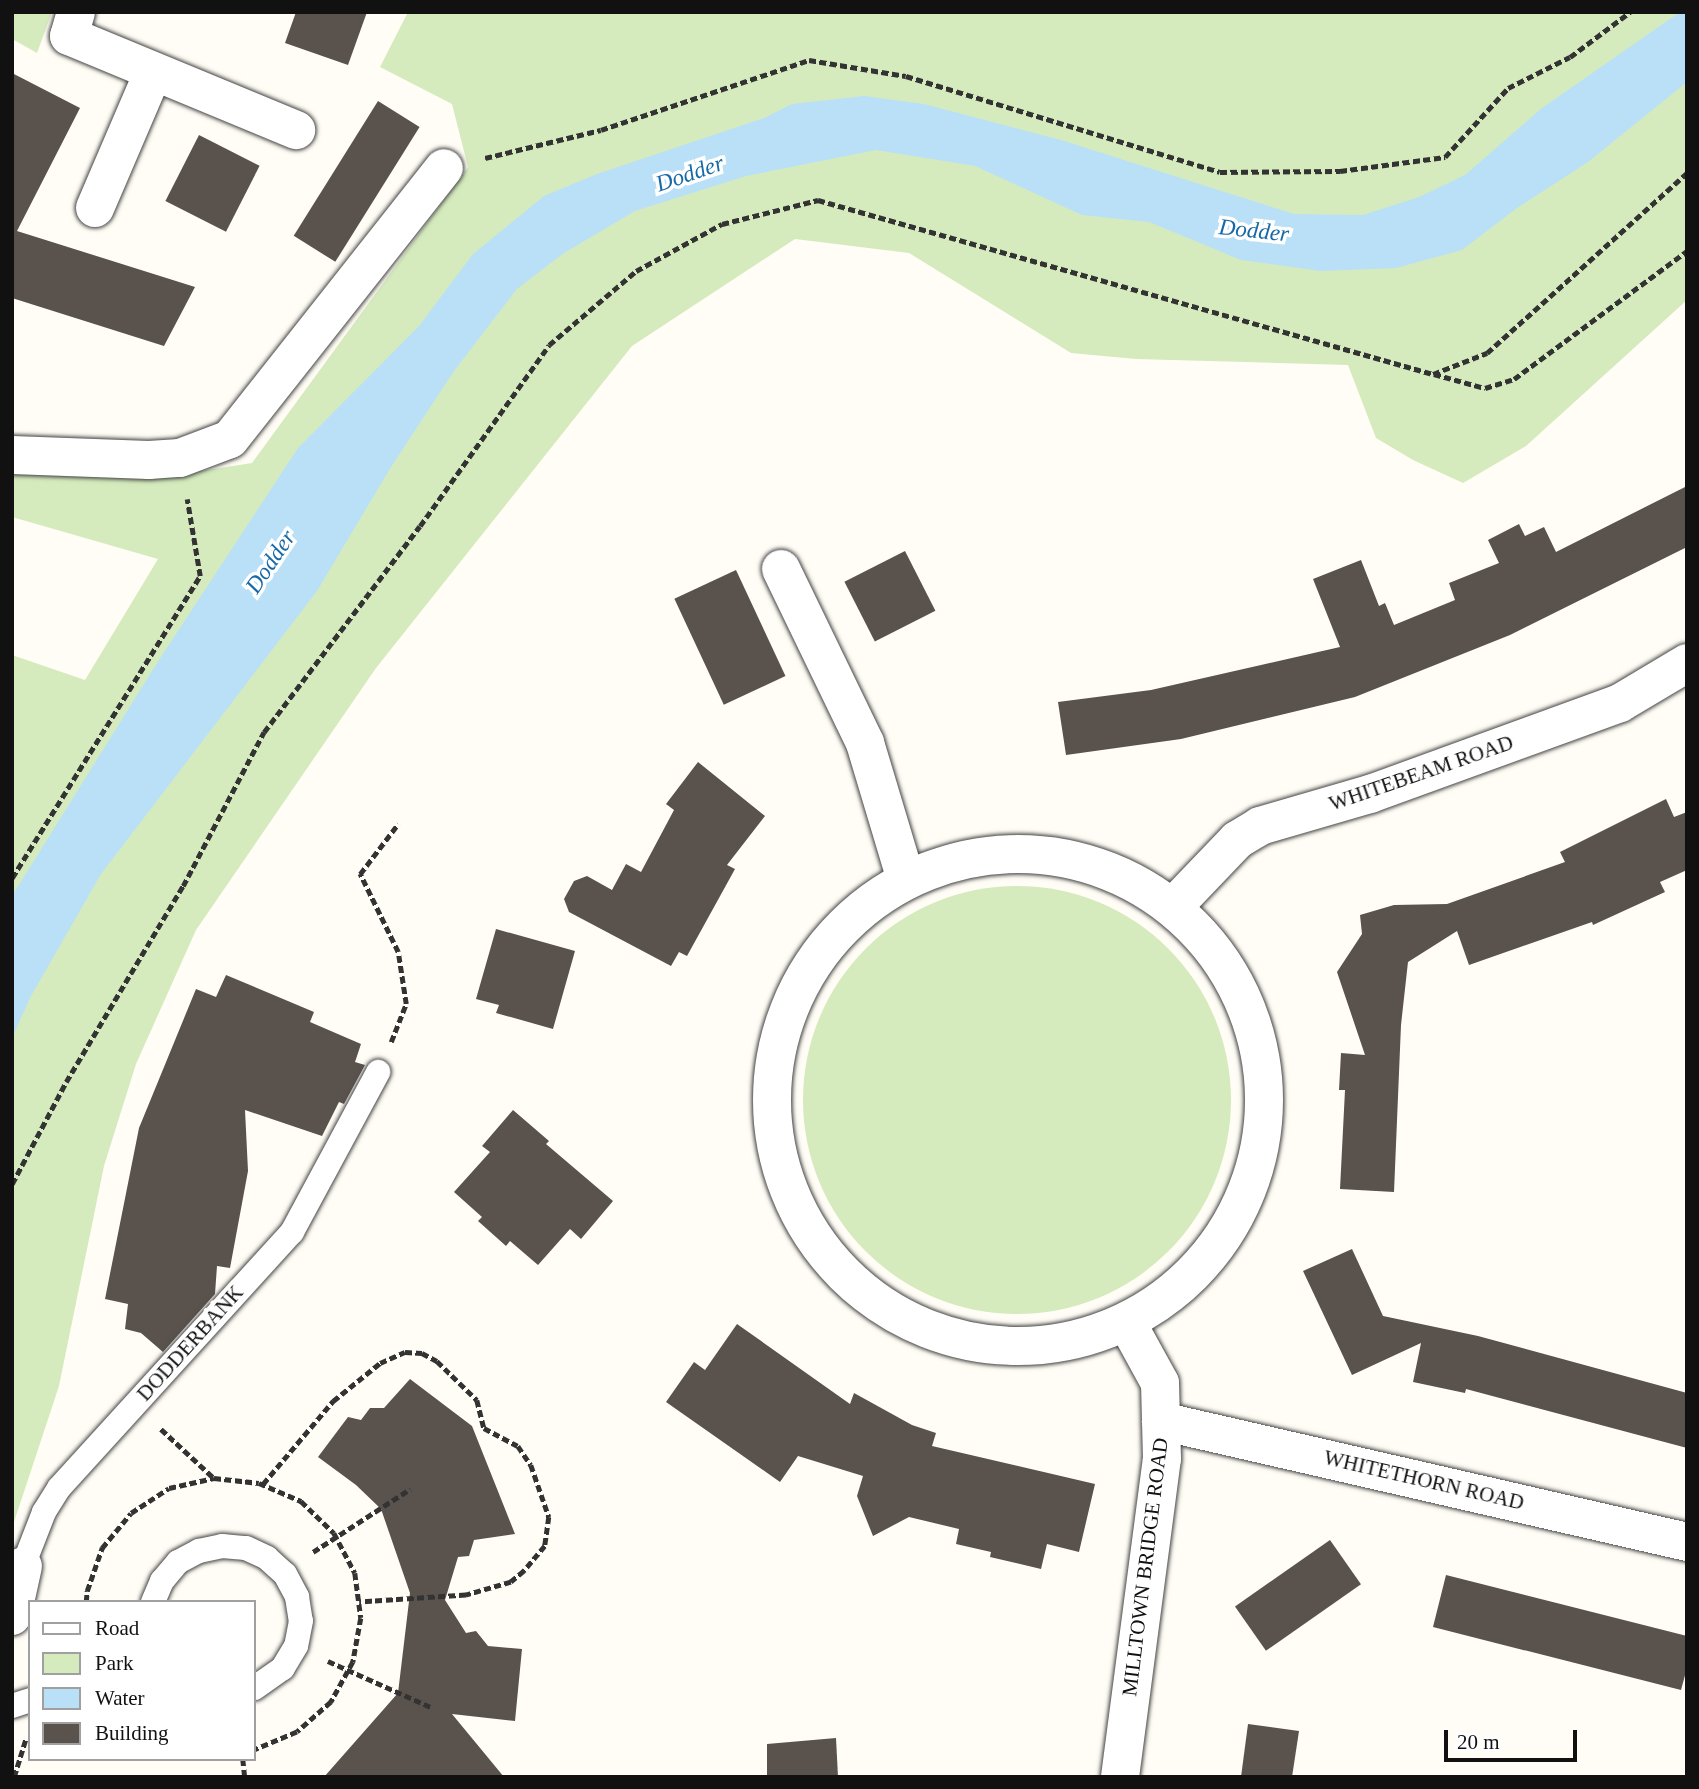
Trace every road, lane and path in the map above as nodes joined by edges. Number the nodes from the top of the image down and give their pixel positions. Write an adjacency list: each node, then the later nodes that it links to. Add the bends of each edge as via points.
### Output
1 (76, 12): 3 (street, via 69,36)
2 (1630, 12): 5 (path, via 1570,57 1508,88 1445,157 1340,171 1220,172 906,76 808,60 601,130)
3 (153, 73): 4 (street); 7 (street)
4 (296, 130)
5 (444, 168): 11 (street, via 230,439)
6 (1687, 173): 9 (path, via 1487,353)
7 (94, 208)
8 (1687, 251): 9 (path, via 1514,379 1485,388)
9 (1433, 374): 19 (path, via 818,200 722,224 636,271 549,345 264,732 183,886 66,1082)
10 (12, 455): 11 (street)
11 (180, 458): 15 (path, via 200,576)
12 (781, 569): 16 (street, via 865,743)
13 (1687, 663): 17 (street, WHITEBEAM ROAD, via 1619,703 1370,794 1260,826 1237,840)
14 (398, 824): 18 (path, via 360,874 398,953 406,1004)
15 (12, 878)
16 (906, 880): 17 (street, via 973,857 1044,854 1112,871); 20 (street, via 843,925 797,986 782,1023 773,1060 772,1137 795,1211 840,1274 902,1320 976,1345 1053,1346)
17 (1173, 907): 20 (street, via 1216,952 1247,1006 1263,1065 1264,1127 1250,1188 1221,1243 1179,1289)
18 (378, 1072): 21 (lane, DODDERBANK, via 292,1232)
19 (12, 1184)
20 (1127, 1323): 22 (street, MILLTOWN BRIDGE ROAD, via 1160,1383)
21 (134, 1405): 23 (path); 27 (lane, DODDERBANK, via 59,1488 44,1512)
22 (1161, 1421): 26 (street, WHITETHORN ROAD); 37 (street, MILLTOWN BRIDGE ROAD, via 1162,1460)
23 (214, 1478)
24 (263, 1484): 30 (path, via 333,1401 380,1363 405,1352 422,1353 437,1361 477,1401 484,1428 518,1446 531,1465 548,1517 545,1546 524,1571 511,1582 466,1595)
25 (410, 1489): 28 (path)
26 (1687, 1542)
27 (23, 1566): 31 (street, DODDERBANK)
28 (283, 1572): 29 (lane, via 246,1548 222,1546 178,1562 162,1580); 32 (lane, via 297,1597)
29 (154, 1600)
30 (359, 1602)
31 (12, 1616)
32 (296, 1646): 33 (lane, via 283,1668); 34 (path)
33 (256, 1687)
34 (433, 1708)
35 (28, 1736): 36 (path)
36 (14, 1777)
37 (1120, 1777)

